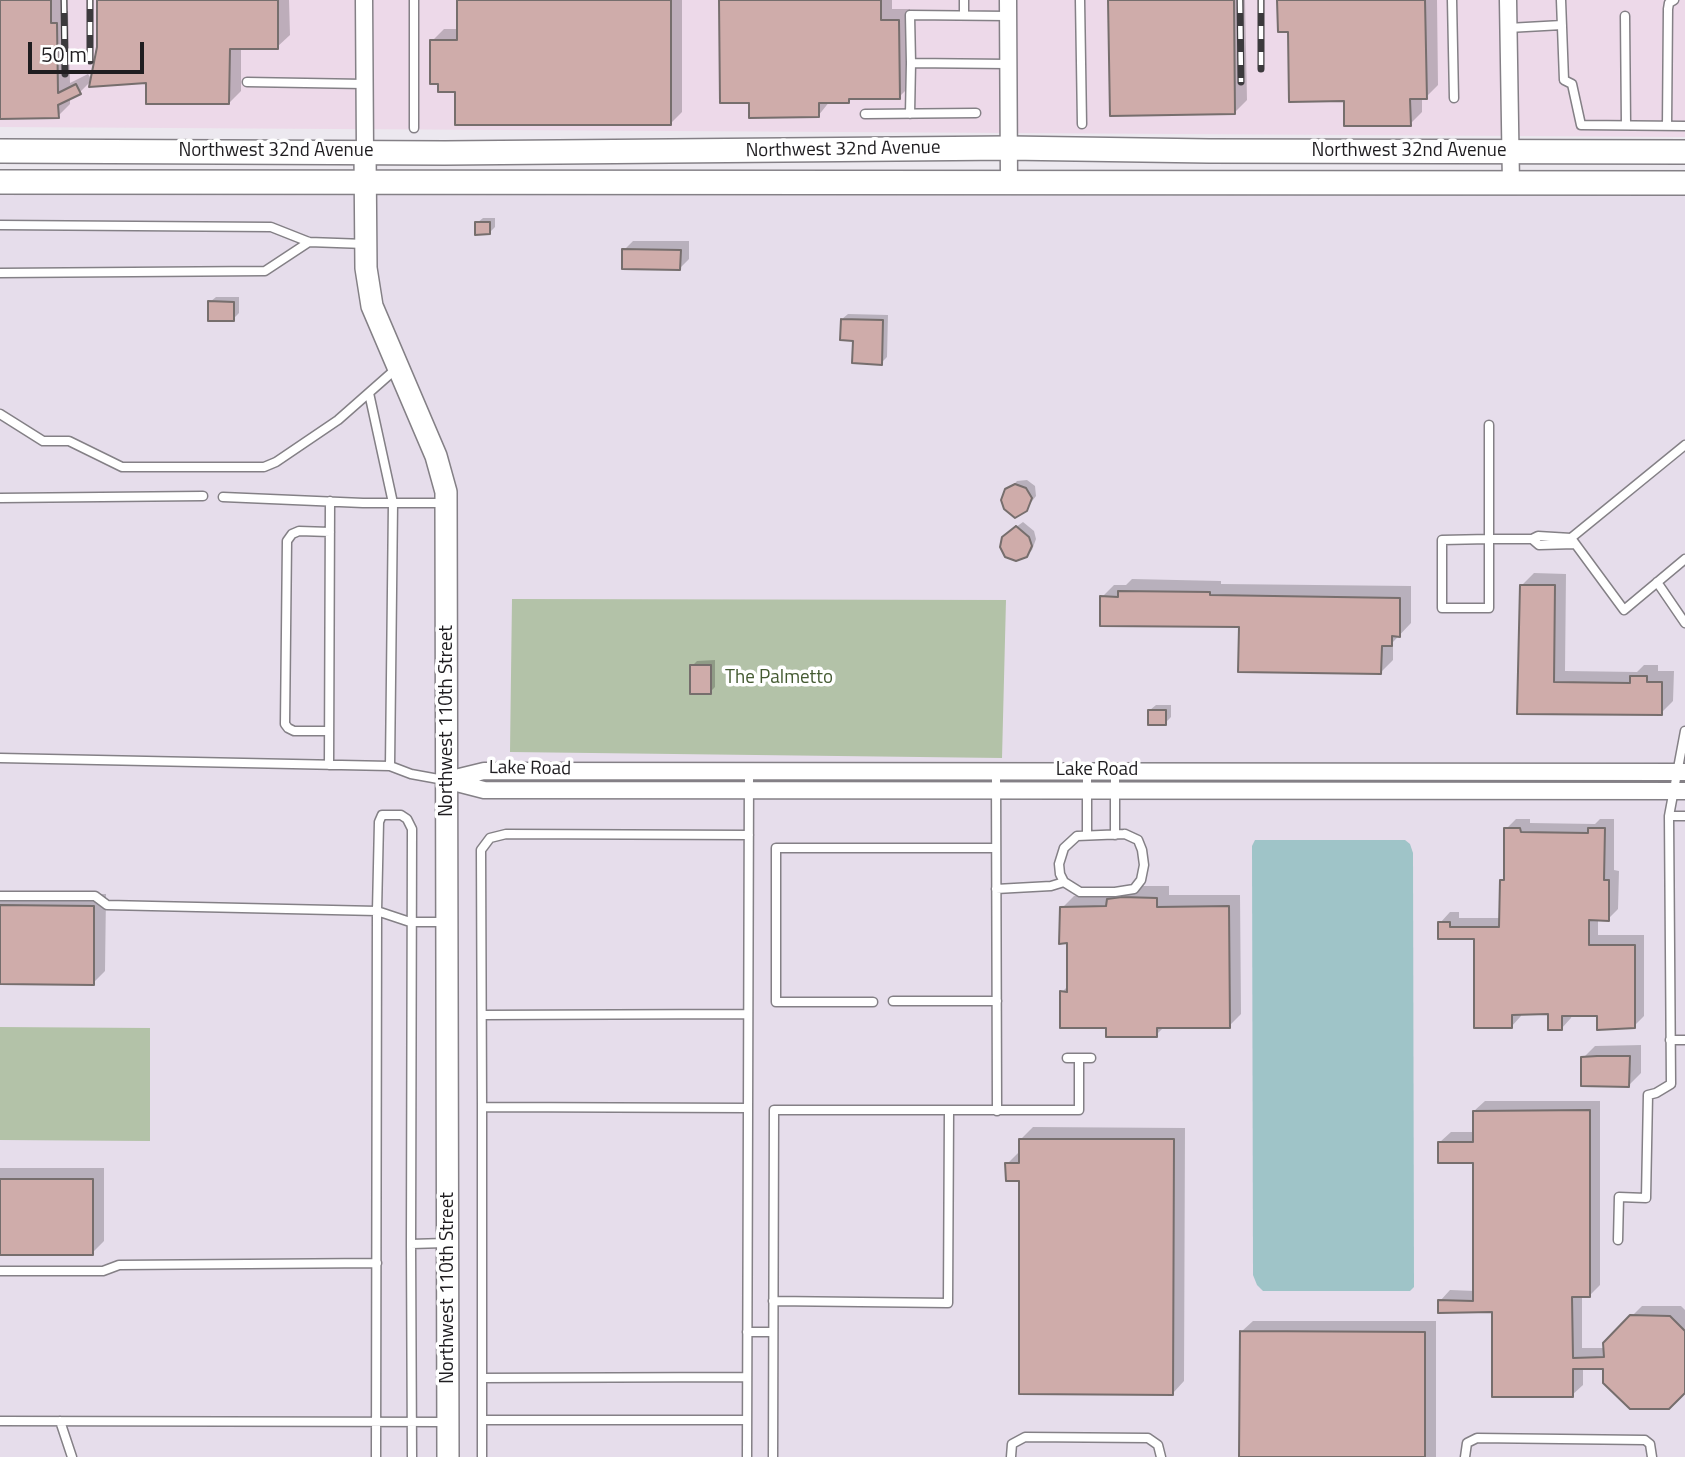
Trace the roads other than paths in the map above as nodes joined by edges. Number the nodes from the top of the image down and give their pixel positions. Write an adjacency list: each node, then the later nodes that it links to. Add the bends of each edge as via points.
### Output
1 (364, 0): 17 (street, Northwest 110th Street)
2 (414, 0): 26 (lane)
3 (964, 0): 10 (lane)
4 (1080, 0): 22 (lane)
5 (1452, 0): 18 (lane)
6 (1508, 0): 13 (street)
7 (1561, 0): 12 (lane)
8 (1675, 0): 24 (lane, via 1668,9)
9 (1008, 8): 10 (lane); 15 (street)
10 (964, 15): 14 (lane, via 910,15)
11 (1625, 16): 23 (lane)
12 (1562, 25): 13 (lane); 23 (lane, via 1564,80 1572,84 1581,125)
13 (1508, 28): 30 (street)
14 (911, 63): 15 (lane); 21 (lane)
15 (1008, 64): 27 (street)
16 (247, 82): 17 (lane)
17 (364, 84): 29 (street, Northwest 110th Street)
18 (1454, 98)
19 (976, 113): 21 (lane)
20 (865, 114): 21 (lane)
21 (910, 114)
22 (1082, 124)
23 (1626, 125): 24 (lane)
24 (1667, 126): 25 (lane)
25 (1685, 126)
26 (414, 128)
27 (1009, 148): 29 (main road, Northwest 32nd Avenue); 30 (main road, Northwest 32nd Avenue); 34 (street)
28 (0, 151): 29 (main road, Northwest 32nd Avenue)
29 (365, 151): 33 (street, Northwest 110th Street)
30 (1510, 151): 31 (main road, Northwest 32nd Avenue); 36 (street)
31 (1685, 152)
32 (0, 181): 33 (main road, Northwest 32nd Avenue)
33 (365, 183): 34 (main road, Northwest 32nd Avenue); 39 (street, Northwest 110th Street)
34 (1009, 183): 36 (main road, Northwest 32nd Avenue)
35 (1685, 183): 36 (main road, Northwest 32nd Avenue)
36 (1511, 184)
37 (0, 225): 38 (lane, via 271,227)
38 (309, 242): 39 (lane); 40 (lane, via 265,271)
39 (365, 244): 41 (street, Northwest 110th Street, via 372,306)
40 (0, 273)
41 (397, 368): 42 (lane); 51 (street, Northwest 110th Street, via 436,456)
42 (369, 393): 43 (lane, via 264,467 122,467 69,441 43,441); 50 (lane)
43 (0, 414)
44 (1489, 425): 53 (lane)
45 (1685, 445): 54 (lane)
46 (203, 496): 48 (lane)
47 (223, 497): 49 (lane)
48 (0, 498)
49 (330, 502): 50 (lane); 52 (lane)
50 (393, 503): 51 (lane); 62 (lane)
51 (446, 503): 68 (street, Northwest 110th Street)
52 (330, 532): 58 (lane); 58 (lane, via 299,531 287,541 285,724 294,731)
53 (1489, 539): 53 (lane, via 1442,540 1441,608 1489,608); 54 (lane, via 1538,536)
54 (1573, 541): 56 (lane, via 1623,610)
55 (1685, 559): 56 (lane)
56 (1657, 582): 57 (lane)
57 (1685, 623)
58 (329, 731): 61 (lane)
59 (1685, 731): 67 (lane)
60 (0, 758): 61 (lane)
61 (329, 765): 62 (lane)
62 (390, 766): 68 (lane)
63 (749, 771): 64 (street, Lake Road); 68 (street, Lake Road, via 484,771); 69 (lane)
64 (996, 771): 65 (street, Lake Road); 70 (lane)
65 (1087, 771): 66 (street, Lake Road); 71 (lane)
66 (1115, 771): 67 (street, Lake Road); 72 (lane)
67 (1681, 772): 73 (lane)
68 (447, 780): 69 (street, Lake Road, via 484,790); 85 (street, Northwest 110th Street)
69 (749, 791): 70 (street, Lake Road); 76 (lane)
70 (996, 791): 71 (street, Lake Road); 79 (lane)
71 (1087, 791): 72 (street, Lake Road); 77 (lane)
72 (1114, 791): 73 (street, Lake Road); 78 (lane)
73 (1679, 791): 74 (lane)
74 (1669, 816): 75 (lane); 91 (lane)
75 (1685, 816)
76 (749, 835): 89 (lane); 90 (lane, via 506,834 490,838 481,850)
77 (1087, 835): 78 (lane); 80 (lane, via 1077,836 1064,848 1059,864)
78 (1115, 835): 80 (lane, via 1138,840 1142,850 1144,866 1134,889 1080,892)
79 (996, 848): 81 (lane); 88 (lane, via 776,848 776,1002)
80 (1064, 882): 81 (lane)
81 (996, 889): 87 (lane)
82 (0, 896): 83 (lane, via 95,896 107,905)
83 (377, 911): 84 (lane); 84 (lane, via 379,822 382,815 401,815 412,829); 103 (lane)
84 (410, 922): 85 (lane); 102 (lane)
85 (447, 922): 101 (street, Northwest 110th Street)
86 (893, 1001): 87 (lane)
87 (997, 1001): 99 (lane)
88 (873, 1002)
89 (748, 1014): 90 (lane); 97 (lane)
90 (482, 1015): 96 (lane)
91 (1670, 1040): 92 (lane); 100 (lane, via 1671,1084 1648,1096 1646,1198 1619,1197)
92 (1685, 1040)
93 (1067, 1058): 94 (lane)
94 (1079, 1058): 95 (lane); 99 (lane, via 1079,1110)
95 (1091, 1058)
96 (482, 1107): 97 (lane); 109 (lane)
97 (748, 1108): 106 (lane)
98 (949, 1111): 99 (lane); 105 (lane, via 774,1110); 105 (lane, via 948,1303)
99 (997, 1111)
100 (1618, 1240)
101 (448, 1243): 102 (lane); 115 (street, Northwest 110th Street)
102 (411, 1244): 116 (lane)
103 (377, 1263): 104 (lane); 114 (lane)
104 (0, 1271)
105 (773, 1301): 107 (lane)
106 (747, 1332): 107 (lane); 108 (lane)
107 (773, 1332): 123 (lane)
108 (747, 1377): 109 (lane); 111 (lane)
109 (482, 1378): 110 (lane)
110 (482, 1420): 111 (lane); 121 (lane)
111 (747, 1420): 122 (lane)
112 (0, 1421): 113 (lane)
113 (60, 1421): 114 (lane); 117 (lane)
114 (376, 1422): 116 (lane); 118 (lane)
115 (449, 1422): 116 (lane); 120 (street, Northwest 110th Street)
116 (412, 1423): 119 (lane)
117 (72, 1457)
118 (376, 1457)
119 (412, 1457)
120 (448, 1457)
121 (482, 1457)
122 (747, 1457)
123 (772, 1457)
124 (1011, 1457): 125 (lane, via 1012,1444 1025,1437 1148,1437 1158,1445)
125 (1161, 1457)
126 (1465, 1457): 127 (lane, via 1467,1443 1477,1438 1645,1440)
127 (1652, 1457)

